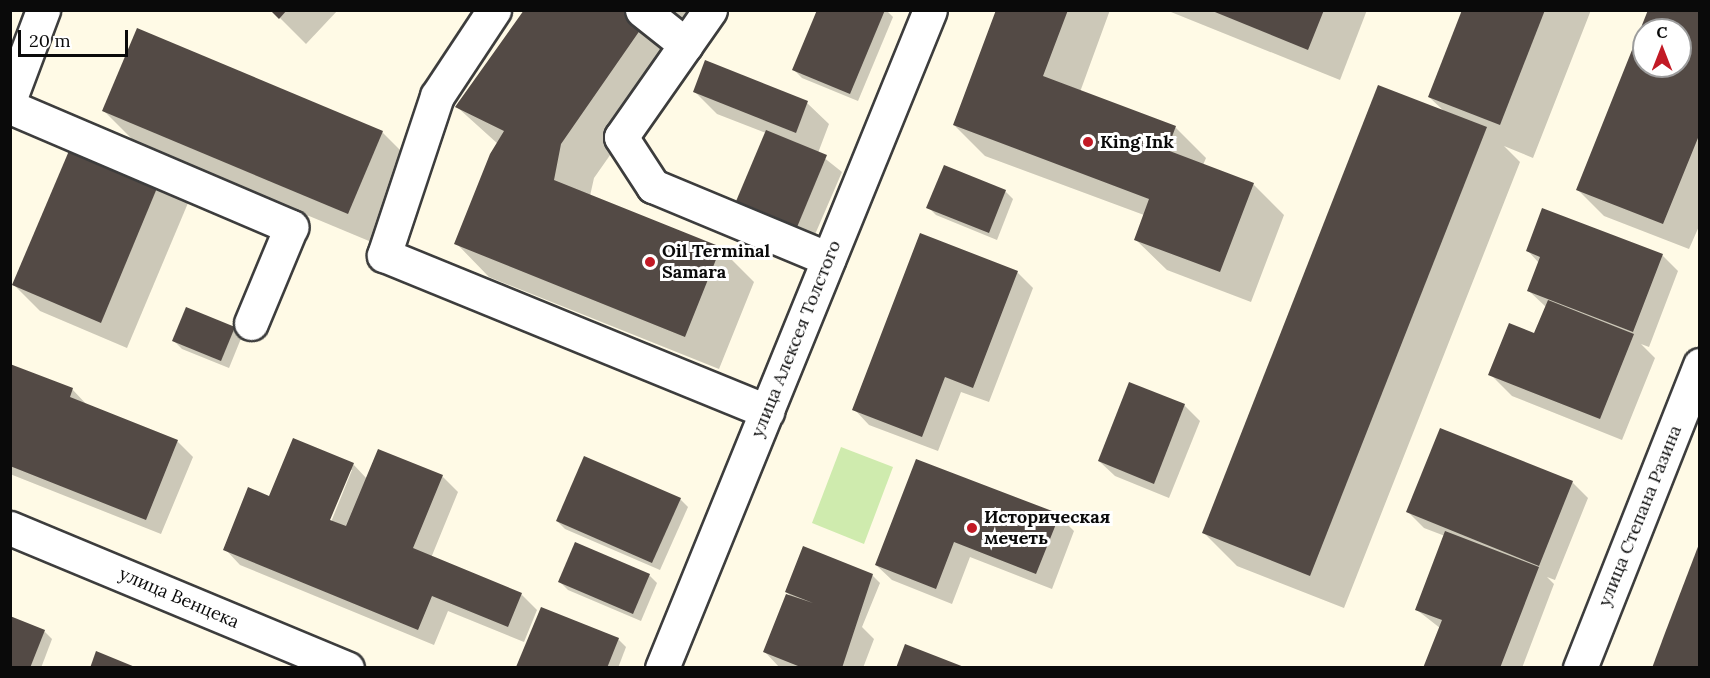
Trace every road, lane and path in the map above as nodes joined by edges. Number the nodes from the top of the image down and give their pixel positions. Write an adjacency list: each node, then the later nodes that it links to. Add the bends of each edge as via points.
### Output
1 (43, 10): 7 (street)
2 (494, 10): 12 (street, via 437,96 384,255)
3 (642, 10): 6 (street)
4 (710, 10): 6 (street)
5 (930, 10): 9 (street, улица Алексея Толстого)
6 (686, 45): 9 (street, via 621,137 653,186)
7 (10, 98)
8 (10, 107): 10 (street, via 291,227)
9 (828, 259): 12 (street, улица Алексея Толстого)
10 (251, 323)
11 (1700, 365): 16 (street, улица Степана Разина)
12 (767, 411): 15 (street, улица Алексея Толстого)
13 (10, 528): 14 (street, улица Венцека)
14 (346, 668)
15 (662, 668)
16 (1580, 668)

